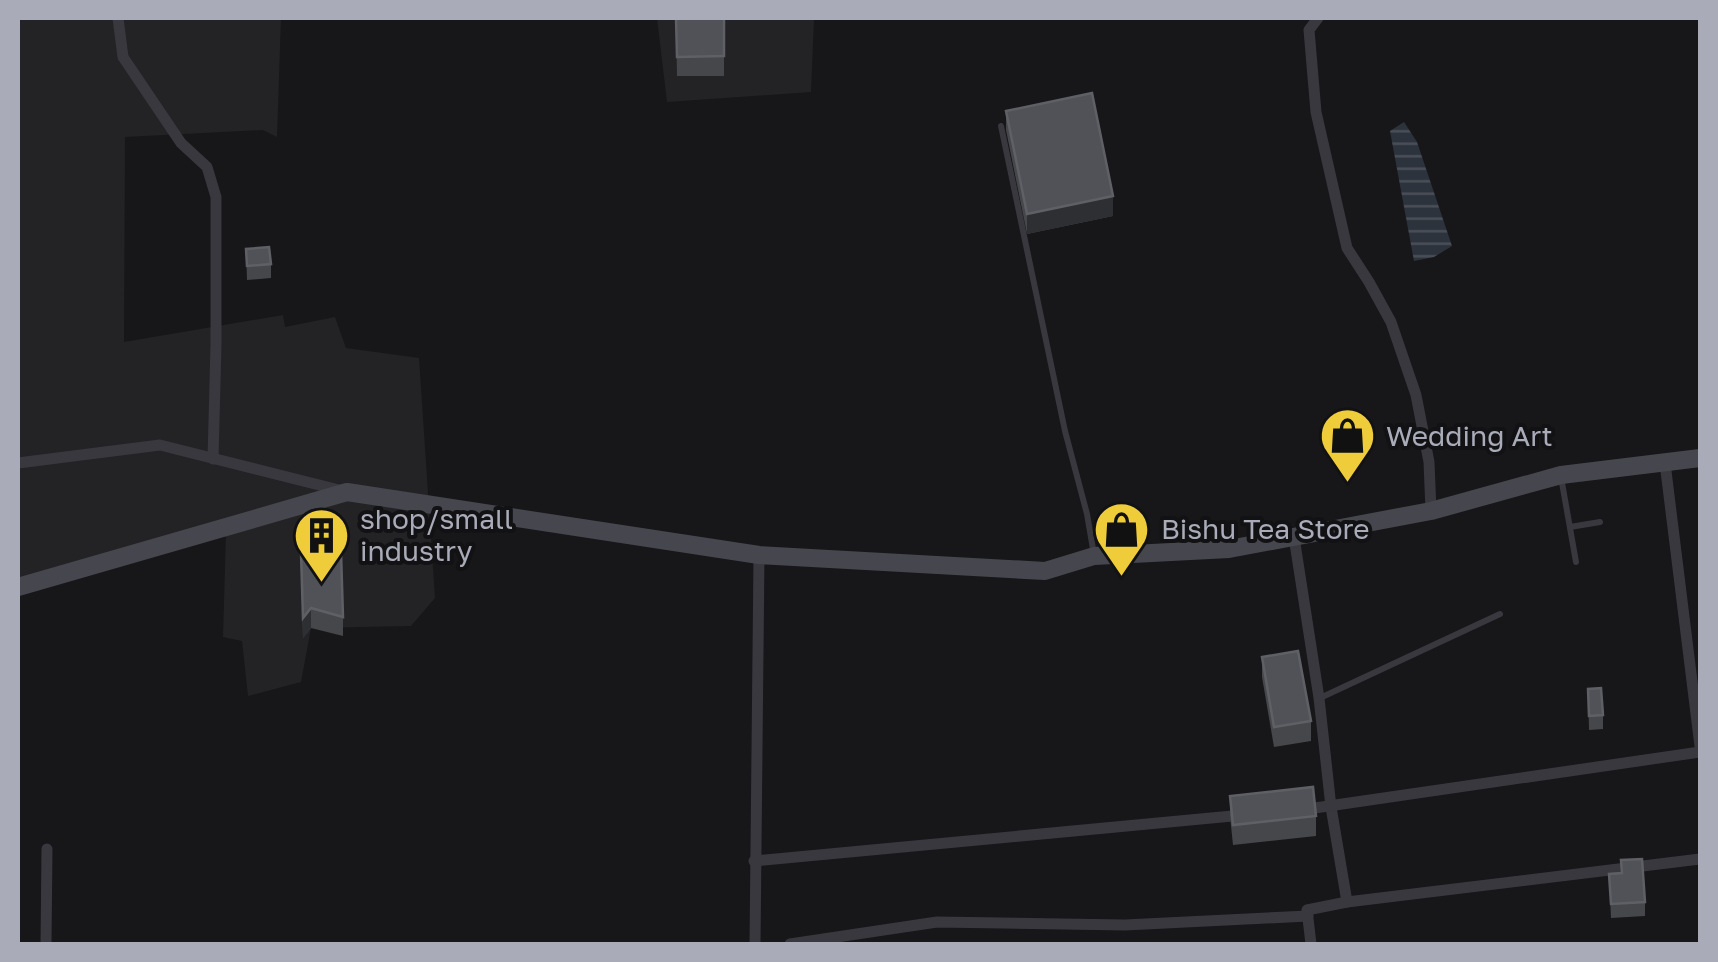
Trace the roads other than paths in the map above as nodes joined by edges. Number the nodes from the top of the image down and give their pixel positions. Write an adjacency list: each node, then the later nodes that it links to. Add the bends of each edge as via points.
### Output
1 (118, 18): 5 (street, via 123,57 180,144 207,167 216,197)
2 (1318, 18): 10 (street, via 1310,30 1316,112 1347,248 1391,322 1416,395)
3 (1002, 126): 15 (lane)
4 (1700, 458): 7 (main road)
5 (213, 460): 6 (street, via 160,445); 9 (street)
6 (18, 463)
7 (1665, 463): 8 (main road); 20 (street)
8 (1561, 476): 10 (main road); 12 (lane)
9 (347, 492): 14 (main road); 17 (main road)
10 (1431, 511): 13 (main road)
11 (1600, 522): 12 (lane)
12 (1570, 527): 16 (lane)
13 (1294, 537): 15 (main road, via 1229,549); 19 (street)
14 (758, 556): 15 (main road, via 1045,571); 26 (street)
15 (1094, 556)
16 (1576, 562)
17 (18, 587)
18 (1500, 614): 19 (lane)
19 (1319, 698): 21 (street)
20 (1700, 750): 21 (street)
21 (1331, 807): 22 (street); 27 (street)
22 (1291, 810)
23 (1252, 814): 26 (street)
24 (47, 849): 29 (street)
25 (1700, 858): 27 (street)
26 (754, 861): 30 (street)
27 (1348, 902): 28 (street, via 1307,910)
28 (1308, 916): 31 (street, via 1124,925 936,922); 32 (street)
29 (46, 944)
30 (754, 944)
31 (790, 944)
32 (1311, 944)

